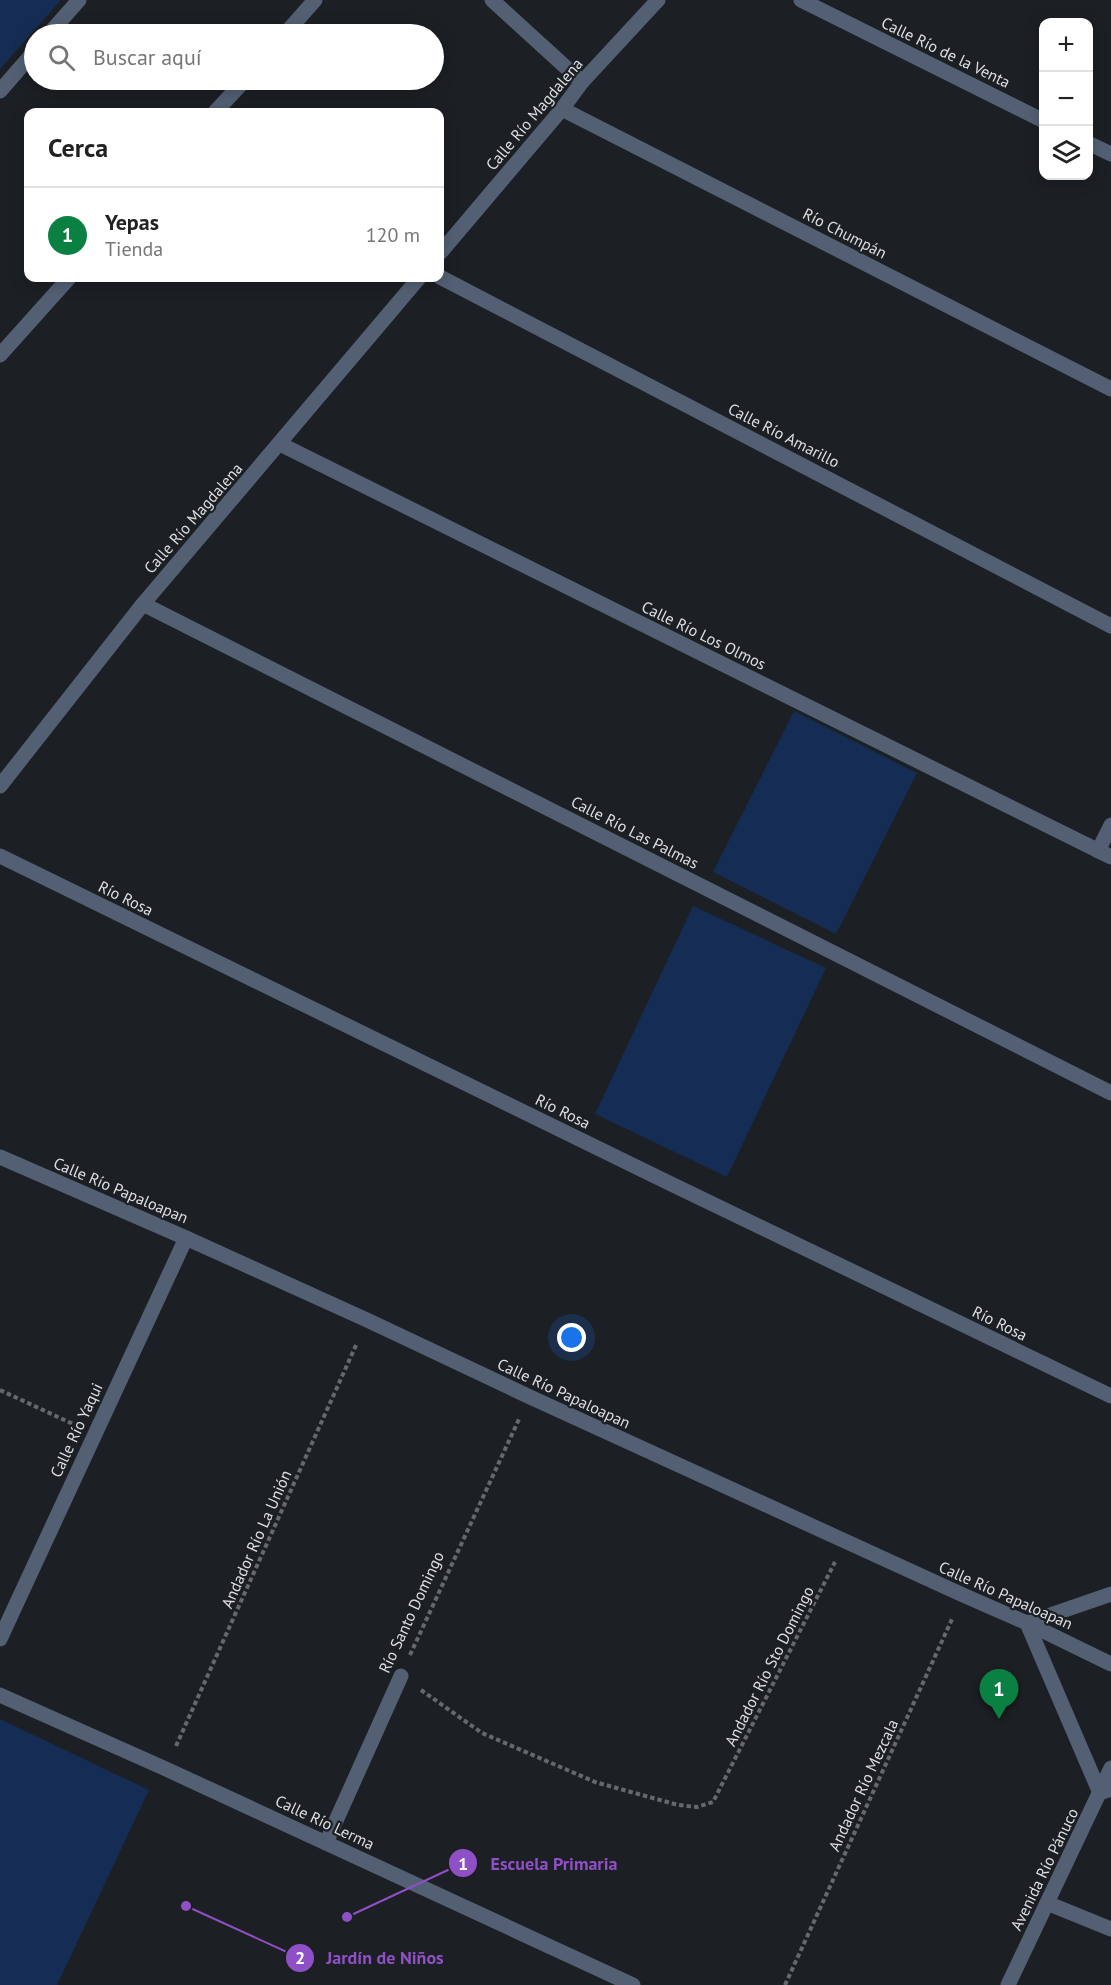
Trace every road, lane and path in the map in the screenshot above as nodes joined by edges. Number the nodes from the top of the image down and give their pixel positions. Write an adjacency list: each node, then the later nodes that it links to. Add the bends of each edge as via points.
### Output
1 (79, 0): 6 (street)
2 (315, 0): 7 (street)
3 (492, 0): 9 (street)
4 (658, 0): 9 (street, Calle Río Magdalena)
5 (801, 0): 14 (street, Calle Río de la Venta)
6 (58, 24)
7 (294, 24)
8 (24, 63): 11 (street)
9 (582, 82): 13 (street, Calle Río Magdalena)
10 (236, 90): 12 (street)
11 (0, 91)
12 (219, 108)
13 (562, 109): 17 (street, Calle Río Magdalena); 22 (street, Río Chumpán)
14 (1039, 119)
15 (1093, 145): 16 (street)
16 (1111, 154)
17 (444, 248)
18 (444, 279): 25 (street, Calle Río Amarillo)
19 (65, 282): 21 (street)
20 (416, 282): 23 (street, Calle Río Magdalena)
21 (0, 355)
22 (1111, 389)
23 (280, 444): 24 (street, Calle Río Magdalena); 28 (street, Calle Río Los Olmos)
24 (143, 604): 26 (street, Calle Río Magdalena); 30 (street, Calle Río Las Palmas)
25 (1111, 626)
26 (0, 786)
27 (1111, 825): 28 (street)
28 (1105, 854)
29 (0, 856): 35 (street, Río Rosa)
30 (1111, 1093)
31 (0, 1157): 32 (street, Calle Río Papaloapan)
32 (186, 1238): 33 (street, Calle Río Papaloapan); 37 (street, Calle Río Yaqui)
33 (367, 1320): 36 (street, Calle Río Papaloapan); 47 (path, Andador Río La Unión)
34 (0, 1390): 37 (path)
35 (1111, 1396)
36 (530, 1397): 38 (street, Calle Río Papaloapan); 44 (path, Río Santo Domingo)
37 (94, 1433): 42 (street, Calle Río Yaqui)
38 (846, 1542): 40 (street, Calle Río Papaloapan); 44 (path, Andador Río Sto Domingo, via 713,1802 697,1807 595,1782 482,1733)
39 (1111, 1594): 41 (street)
40 (963, 1595): 41 (street, Calle Río Papaloapan); 54 (path, Andador Río Mezcala)
41 (1028, 1623): 43 (street, Calle Río Papaloapan); 48 (street)
42 (0, 1639)
43 (1111, 1664)
44 (401, 1676): 49 (street, Río Santo Domingo)
45 (0, 1695): 47 (street, Calle Río Lerma)
46 (1111, 1768): 48 (street, Avenida Río Pánuco)
47 (166, 1769): 49 (street, Calle Río Lerma)
48 (1106, 1791): 50 (street, Avenida Río Pánuco)
49 (326, 1843): 52 (street, Calle Río Lerma)
50 (1047, 1903): 51 (street); 55 (street, Avenida Río Pánuco)
51 (1111, 1929)
52 (605, 1979): 53 (street, Calle Río Lerma)
53 (633, 1985)
54 (785, 1985)
55 (1008, 1985)

